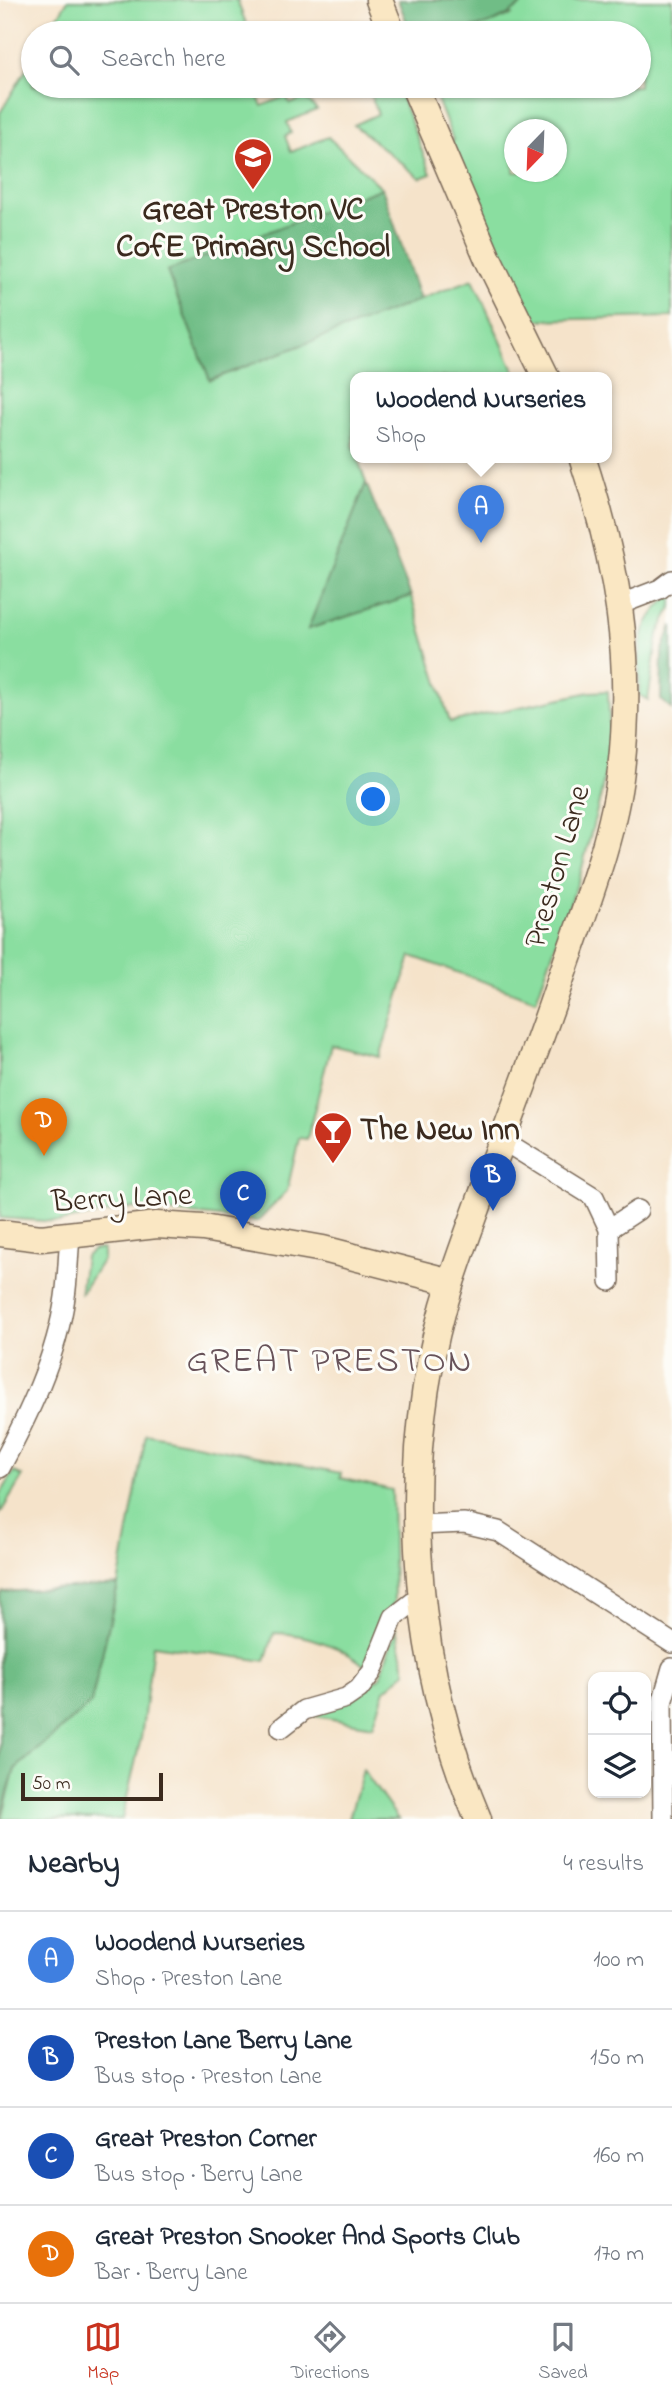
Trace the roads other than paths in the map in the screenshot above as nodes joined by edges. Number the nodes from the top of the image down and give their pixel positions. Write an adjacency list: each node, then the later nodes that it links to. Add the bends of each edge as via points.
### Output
1 (379, 0): 2 (street)
2 (387, 21)
3 (419, 98): 4 (street, via 488,259)
4 (544, 372)
5 (584, 463): 7 (street, Preston Lane)
6 (672, 580): 7 (street)
7 (621, 604): 8 (street, Preston Lane, via 627,662 615,802 581,919)
8 (504, 1141): 10 (street, via 594,1197); 14 (street, Preston Lane)
9 (638, 1210): 10 (street)
10 (610, 1229): 13 (street)
11 (0, 1233): 12 (street, Berry Lane)
12 (70, 1237): 14 (street, Berry Lane, via 157,1225 203,1228 323,1249); 15 (street, via 65,1299 56,1334)
13 (610, 1281)
14 (451, 1282): 16 (street, Preston Lane, via 431,1363)
15 (0, 1468)
16 (418, 1525): 17 (street, Preston Lane); 18 (street, via 464,1522 498,1531)
17 (421, 1596): 20 (street, via 394,1617 372,1672 359,1689 346,1698 304,1710); 21 (street, Preston Lane, via 437,1698)
18 (672, 1643)
19 (672, 1668): 22 (street, via 662,1703)
20 (281, 1728)
21 (478, 1819)
22 (663, 1819)

